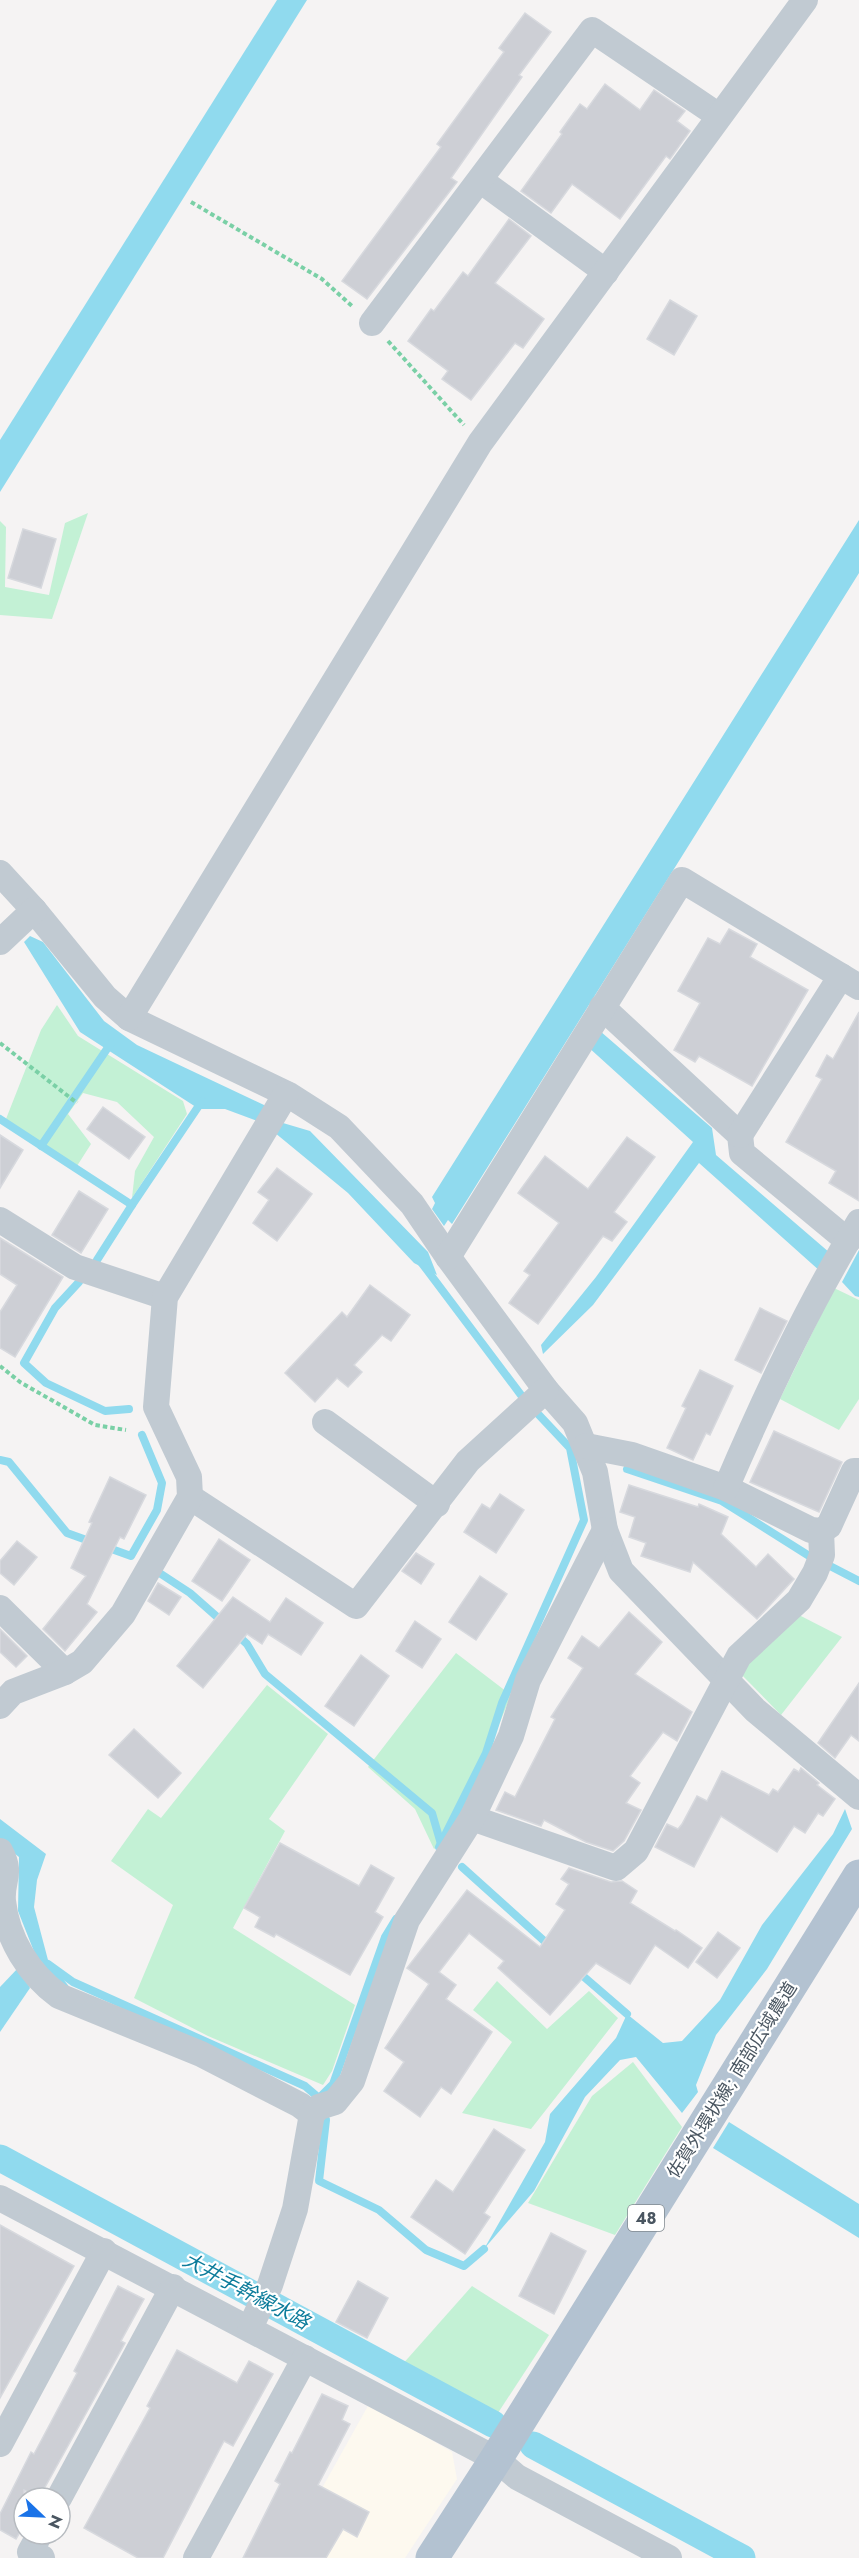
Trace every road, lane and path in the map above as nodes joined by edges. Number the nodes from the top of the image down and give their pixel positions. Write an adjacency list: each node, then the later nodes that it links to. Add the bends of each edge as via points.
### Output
1 (805, 0): 2 (street)
2 (719, 117): 3 (street, via 592,30); 5 (street)
3 (480, 180): 5 (street); 6 (street)
4 (191, 202): 6 (path, via 322,279)
5 (606, 272): 7 (street)
6 (372, 323): 7 (path)
7 (480, 443): 13 (street)
8 (0, 873): 9 (street)
9 (34, 910): 10 (street); 13 (street, via 105,997)
10 (0, 942)
11 (850, 982): 12 (street, via 682,880); 17 (street)
12 (602, 1007): 17 (street); 20 (street)
13 (129, 1018): 16 (street)
14 (0, 1043): 15 (path)
15 (77, 1103)
16 (275, 1112): 20 (street, via 339,1127 412,1204); 21 (street)
17 (740, 1136): 19 (street, via 742,1153)
18 (0, 1220): 21 (street, via 75,1267)
19 (853, 1232): 28 (street, via 804,1320)
20 (448, 1257): 23 (street)
21 (165, 1297): 29 (street, via 156,1407 189,1477)
22 (0, 1366): 25 (path, via 20,1382 95,1425)
23 (546, 1390): 26 (street, via 575,1423); 30 (street, via 468,1461)
24 (325, 1422): 30 (street)
25 (126, 1430)
26 (586, 1446): 28 (street, via 632,1455); 31 (street, via 595,1472)
27 (859, 1471): 32 (street, via 854,1471 829,1526)
28 (726, 1488): 32 (street)
29 (190, 1497): 30 (street, via 356,1606); 34 (street, via 123,1614 82,1662)
30 (437, 1504)
31 (605, 1530): 35 (street, via 621,1570); 38 (street, via 528,1680 511,1736)
32 (821, 1532): 35 (street, via 822,1555 799,1600 739,1656)
33 (0, 1608): 34 (street)
34 (65, 1672): 36 (street, via 13,1692)
35 (726, 1680): 37 (street, via 754,1710); 38 (street, via 636,1851 616,1868)
36 (0, 1706)
37 (859, 1797)
38 (472, 1818): 41 (street, via 407,1920 352,2081 335,2102)
39 (0, 1851): 41 (street, via 7,1864 3,1900 12,1941 44,1985 59,1996 201,2054)
40 (859, 1876): 48 (main road, 佐賀外環状線; 南部広域農道 / 48)
41 (312, 2114): 45 (street, via 295,2209 270,2285)
42 (0, 2198): 43 (street)
43 (104, 2251): 44 (street); 47 (street)
44 (174, 2287): 45 (street); 49 (street)
45 (254, 2319): 46 (street)
46 (305, 2358): 48 (street); 52 (street)
47 (0, 2444)
48 (496, 2459): 53 (main road, 佐賀外環状線; 南部広域農道 / 48); 54 (street, via 517,2477)
49 (66, 2486)
50 (33, 2546): 51 (street, via 30,2552)
51 (42, 2558)
52 (196, 2558)
53 (432, 2558)
54 (669, 2558)

